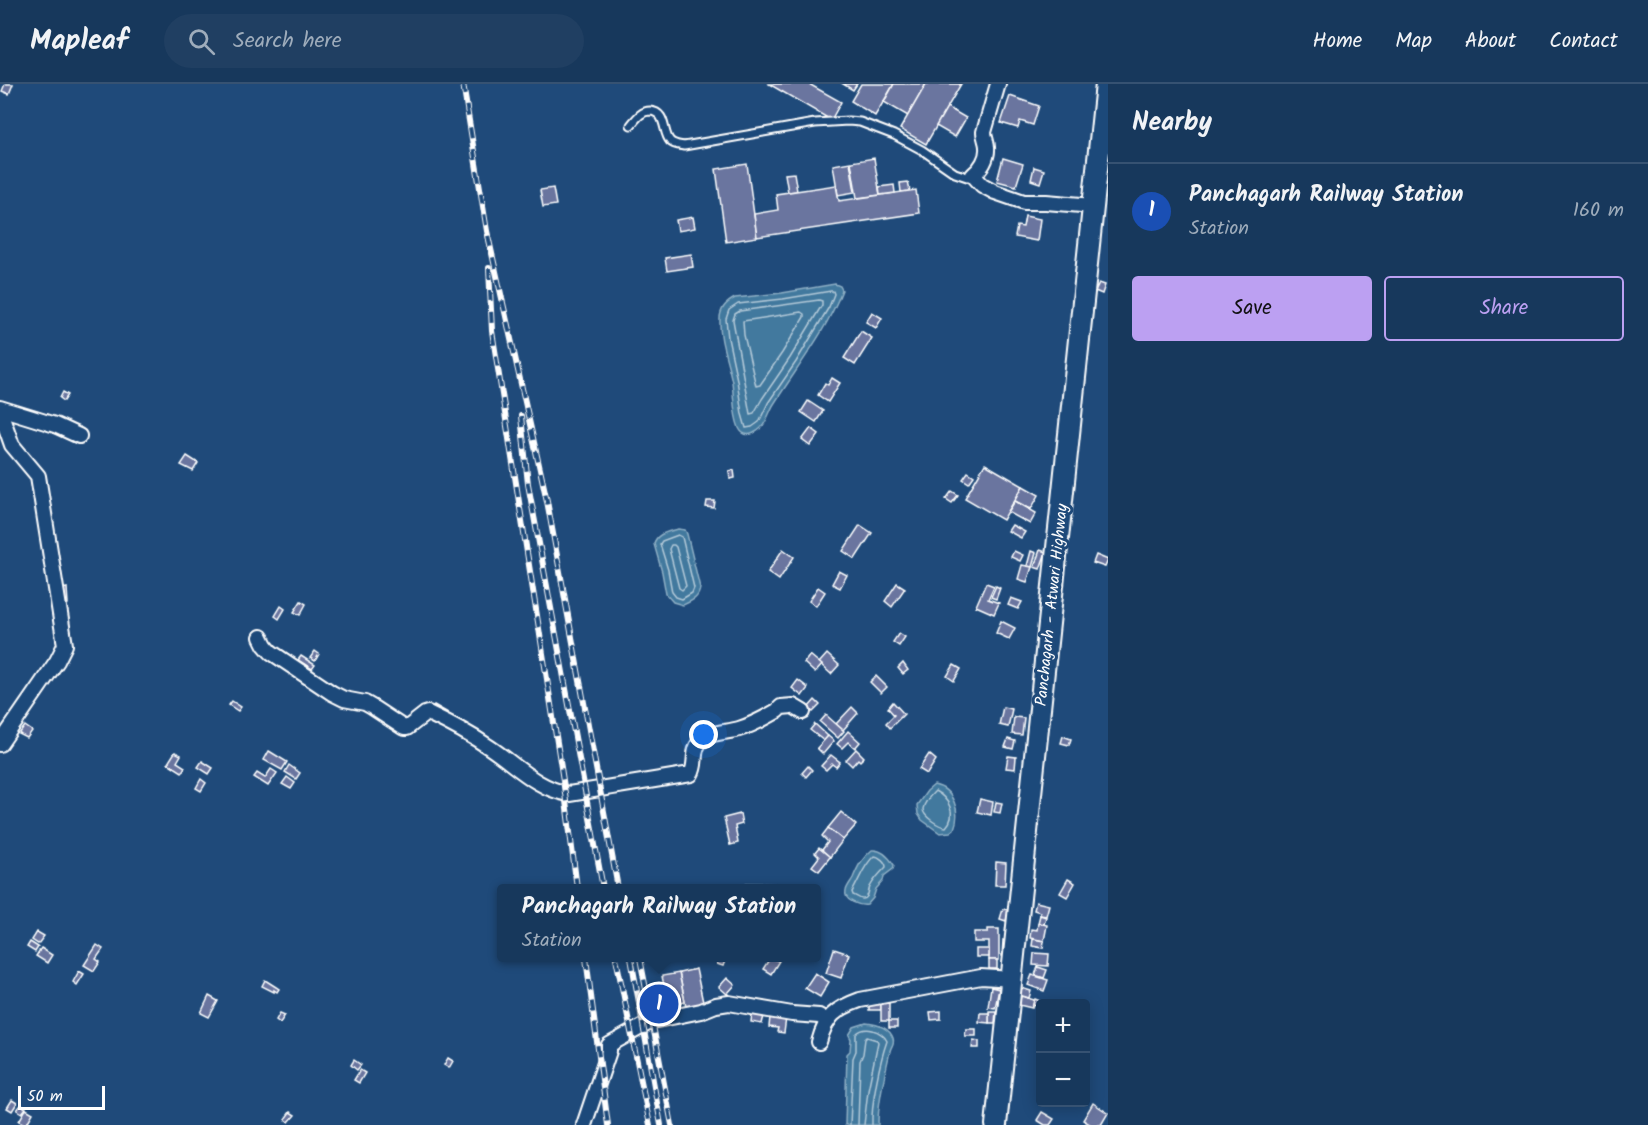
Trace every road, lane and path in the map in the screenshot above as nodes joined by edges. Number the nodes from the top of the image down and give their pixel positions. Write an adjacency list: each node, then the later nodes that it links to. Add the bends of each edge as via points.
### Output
1 (998, 84): 4 (street, via 984,132 986,155)
2 (1107, 84): 5 (main road, Panchagarh - Atwari Highway)
3 (631, 125): 4 (lane, via 644,112 658,113 671,142 684,146 815,123 860,122 922,150 955,173)
4 (973, 175): 5 (street, via 989,188 1024,202)
5 (1093, 206): 11 (main road, Panchagarh - Atwari Highway)
6 (0, 410): 7 (street, via 55,424); 10 (street, via 12,445 38,476 65,645)
7 (80, 436)
8 (261, 637): 9 (street, via 272,652 332,693 372,707 404,728 428,714 474,737 541,785 568,794 691,774 698,744 703,739 739,729 781,707 793,706)
9 (803, 712)
10 (0, 744)
11 (1012, 979): 12 (street, via 981,977 860,1000 843,1006); 15 (main road, Panchagarh - Atwari Highway)
12 (828, 1021): 13 (street); 14 (street, via 819,1016 729,1003 652,1021 609,1045)
13 (819, 1042)
14 (584, 1125)
15 (996, 1125)

